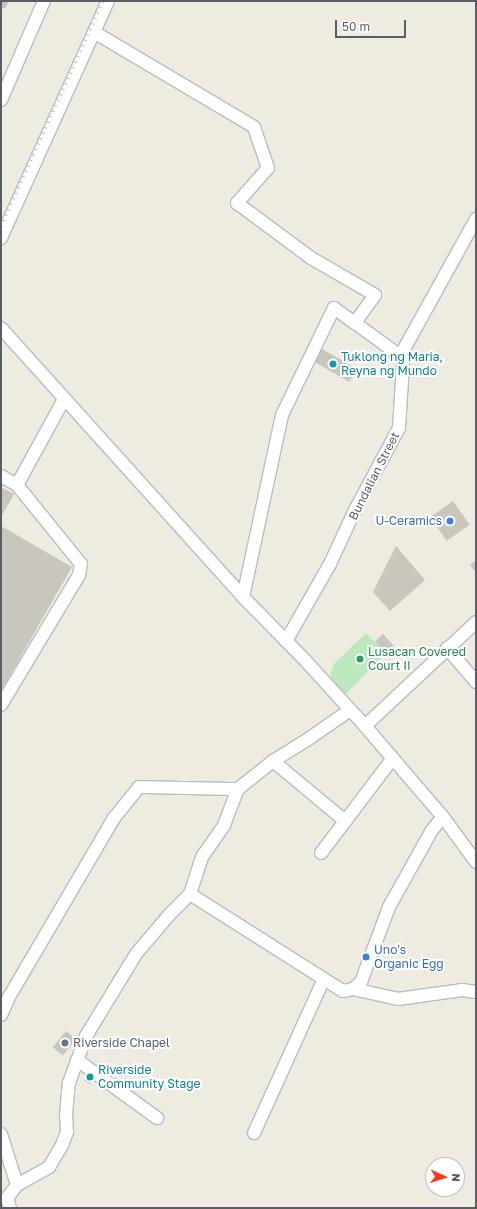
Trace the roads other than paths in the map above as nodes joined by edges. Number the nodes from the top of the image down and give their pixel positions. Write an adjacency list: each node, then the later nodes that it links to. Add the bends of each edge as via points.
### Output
1 (44, 1): 4 (street)
2 (108, 1): 3 (street)
3 (94, 32): 7 (street); 8 (street, via 254,127 268,168 237,203 311,258 375,295)
4 (6, 77): 5 (street)
5 (1, 100)
6 (476, 219): 10 (street, Bundalian Street, via 404,349)
7 (1, 238)
8 (355, 323): 10 (street); 14 (street, via 334,308 282,415)
9 (1, 328): 11 (street)
10 (403, 358): 16 (street, Bundalian Street, via 399,428 355,510 330,564)
11 (64, 399): 13 (street); 14 (street)
12 (1, 476): 13 (street)
13 (17, 485): 19 (street, via 80,564 80,575)
14 (243, 597): 16 (street)
15 (476, 622): 17 (street)
16 (286, 641): 20 (street)
17 (447, 648): 18 (street); 21 (street)
18 (476, 682)
19 (1, 705)
20 (350, 710): 21 (street); 23 (street)
21 (365, 726): 22 (street)
22 (393, 758): 25 (street); 26 (street)
23 (273, 761): 24 (street); 26 (street)
24 (238, 790): 29 (street, via 224,825 202,857); 33 (street, via 139,787 114,818 9,997)
25 (443, 817): 28 (street); 31 (street, via 432,830 389,907 361,982)
26 (345, 822): 27 (street)
27 (321, 853)
28 (476, 862)
29 (190, 894): 30 (street); 34 (street, via 136,954 86,1036)
30 (324, 979): 31 (street, via 343,991); 36 (street)
31 (353, 989): 32 (street, via 398,999 462,990)
32 (476, 992)
33 (1, 1015)
34 (77, 1060): 35 (street); 38 (street, via 69,1083 67,1132 62,1145 49,1167)
35 (157, 1118)
36 (254, 1133)
37 (1, 1134): 38 (street)
38 (18, 1185): 39 (street, via 7,1198)
39 (10, 1208)

